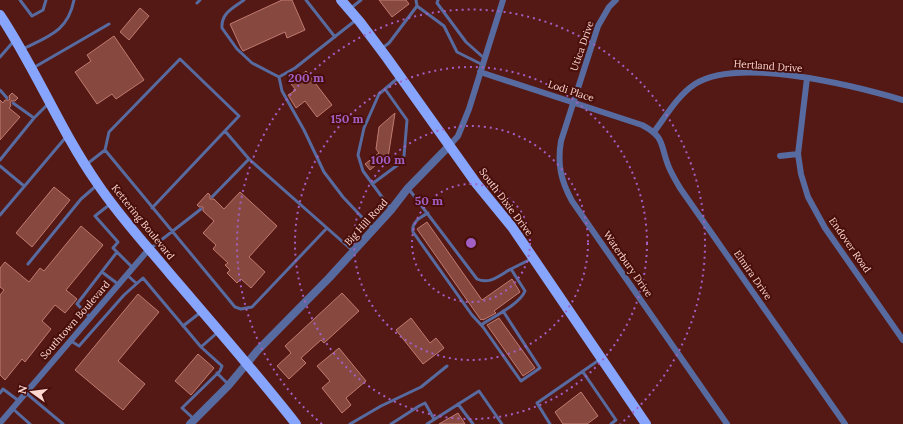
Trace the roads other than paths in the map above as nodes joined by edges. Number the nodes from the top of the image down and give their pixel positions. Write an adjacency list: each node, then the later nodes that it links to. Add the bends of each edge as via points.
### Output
1 (20, 0): 2 (lane, via 32,16 43,10)
2 (46, 0)
3 (74, 0): 19 (lane, via 72,12 64,25 50,36)
4 (244, 0): 27 (lane, via 226,13 222,28 252,64)
5 (306, 0): 17 (lane)
6 (341, 0): 13 (main road, South Dixie Drive)
7 (361, 0): 13 (lane)
8 (416, 0): 12 (lane)
9 (438, 0): 22 (lane, via 437,3 466,42)
10 (503, 0): 22 (street, Big Hill Road)
11 (616, 0): 33 (street, Utica Drive, via 598,26)
12 (417, 6): 20 (lane); 23 (lane, via 444,26 456,52)
13 (349, 10): 14 (main road, South Dixie Drive)
14 (358, 19): 17 (lane); 20 (main road, South Dixie Drive)
15 (1, 20): 18 (main road, Kettering Boulevard)
16 (109, 24): 24 (lane)
17 (336, 37): 27 (lane)
18 (16, 39): 19 (main road, Kettering Boulevard); 21 (lane)
19 (22, 49): 24 (main road, Kettering Boulevard)
20 (381, 50): 26 (main road, South Dixie Drive)
21 (0, 57)
22 (485, 58): 23 (street, Big Hill Road)
23 (483, 65): 25 (street, Big Hill Road)
24 (32, 69): 35 (main road, Kettering Boulevard)
25 (480, 72): 33 (street, Lodi Place); 40 (street, Big Hill Road, via 458,136)
26 (400, 76): 29 (lane); 40 (main road, South Dixie Drive)
27 (279, 77): 60 (lane, via 282,91 324,172)
28 (807, 78): 32 (street, Hertland Drive, via 862,88); 38 (street, Hertland Drive, via 747,72 725,73 706,78 684,93); 42 (street, Endover Road)
29 (385, 89): 48 (lane, via 379,94 364,128 358,155 363,171); 48 (lane, via 407,120 404,156 399,164)
30 (0, 90): 31 (lane)
31 (8, 98)
32 (903, 100)
33 (574, 102): 38 (street, Lodi Place, via 642,124); 109 (street, Waterbury Drive, via 559,154 559,168 567,192)
34 (13, 103): 36 (lane)
35 (50, 103): 36 (lane); 39 (main road, Kettering Boulevard)
36 (34, 118): 44 (lane)
37 (225, 131): 41 (lane, via 239,116 180,59 109,132); 45 (lane); 54 (lane)
38 (654, 132): 110 (street, Elmira Drive, via 663,145 668,166 680,188)
39 (67, 135): 47 (main road, Kettering Boulevard); 50 (lane)
40 (450, 145): 51 (street, Big Hill Road); 65 (main road, South Dixie Drive, via 476,183 512,227)
41 (105, 150): 47 (lane); 54 (lane)
42 (798, 154): 43 (street); 81 (street, Endover Road, via 808,197 825,228)
43 (780, 156)
44 (1, 157)
45 (249, 159): 52 (lane); 59 (lane)
46 (0, 166): 50 (lane)
47 (86, 166): 49 (main road, Kettering Boulevard)
48 (372, 184): 56 (lane)
49 (98, 185): 53 (main road, Kettering Boulevard); 66 (lane, via 81,198)
50 (24, 186): 58 (lane)
51 (408, 188): 56 (street, Big Hill Road); 57 (lane)
52 (212, 198)
53 (111, 203): 62 (main road, Kettering Boulevard); 64 (lane, via 95,216 118,242 113,248)
54 (152, 208): 61 (lane)
55 (201, 209): 61 (lane)
56 (391, 210): 60 (street, Big Hill Road)
57 (428, 212): 68 (lane, via 477,279 485,282); 78 (lane, via 414,224 413,232)
58 (0, 216)
59 (327, 228): 61 (lane, via 252,307 240,309 235,307); 63 (lane)
60 (373, 229): 63 (street, Big Hill Road)
61 (172, 232): 62 (lane)
62 (149, 249): 67 (street, Southtown Boulevard); 75 (main road, Kettering Boulevard)
63 (353, 251): 85 (street, Big Hill Road)
64 (117, 252): 67 (lane); 69 (lane)
65 (532, 258): 68 (lane); 84 (main road, South Dixie Drive)
66 (28, 264)
67 (133, 268): 70 (street, Southtown Boulevard)
68 (511, 269): 76 (lane, via 525,291 522,298)
69 (102, 272): 72 (lane); 77 (lane, via 77,304)
70 (127, 275): 71 (lane); 72 (street, Southtown Boulevard)
71 (136, 283): 74 (lane); 79 (lane, via 143,278)
72 (119, 284): 73 (street, Southtown Boulevard)
73 (102, 303): 74 (lane); 77 (street, Southtown Boulevard)
74 (110, 310): 82 (lane, via 79,346)
75 (202, 311): 79 (lane); 80 (main road, Kettering Boulevard)
76 (503, 311): 78 (lane); 78 (lane, via 540,368 521,381)
77 (90, 317): 82 (street, Southtown Boulevard)
78 (481, 325)
79 (183, 326): 83 (lane)
80 (219, 331): 83 (lane); 85 (main road, Kettering Boulevard)
81 (903, 340)
82 (70, 341): 90 (street, Southtown Boulevard)
83 (201, 347): 88 (lane, via 222,366)
84 (601, 359): 87 (lane); 108 (main road, South Dixie Drive)
85 (247, 362): 89 (street, Big Hill Road); 100 (main road, Kettering Boulevard)
86 (448, 366): 101 (lane, via 421,387)
87 (584, 372): 106 (lane, via 537,403); 107 (lane, via 616,420)
88 (217, 374): 89 (lane); 96 (lane, via 182,408)
89 (229, 385): 96 (street, Big Hill Road)
90 (26, 392): 92 (street, Southtown Boulevard); 99 (lane)
91 (0, 393): 92 (lane, via 3,390)
92 (19, 401): 94 (street, Southtown Boulevard)
93 (458, 404): 95 (lane); 104 (lane); 105 (lane, via 479,391)
94 (12, 408): 97 (street, Southtown Boulevard); 98 (lane)
95 (434, 419): 102 (lane, via 425,403); 103 (lane)
96 (192, 422)
97 (0, 423)
98 (30, 424)
99 (63, 424)
100 (296, 424)
101 (350, 424)
102 (391, 424)
103 (427, 424)
104 (473, 424)
105 (502, 424)
106 (550, 424)
107 (611, 424)
108 (646, 424)
109 (727, 424)
110 (845, 424)

